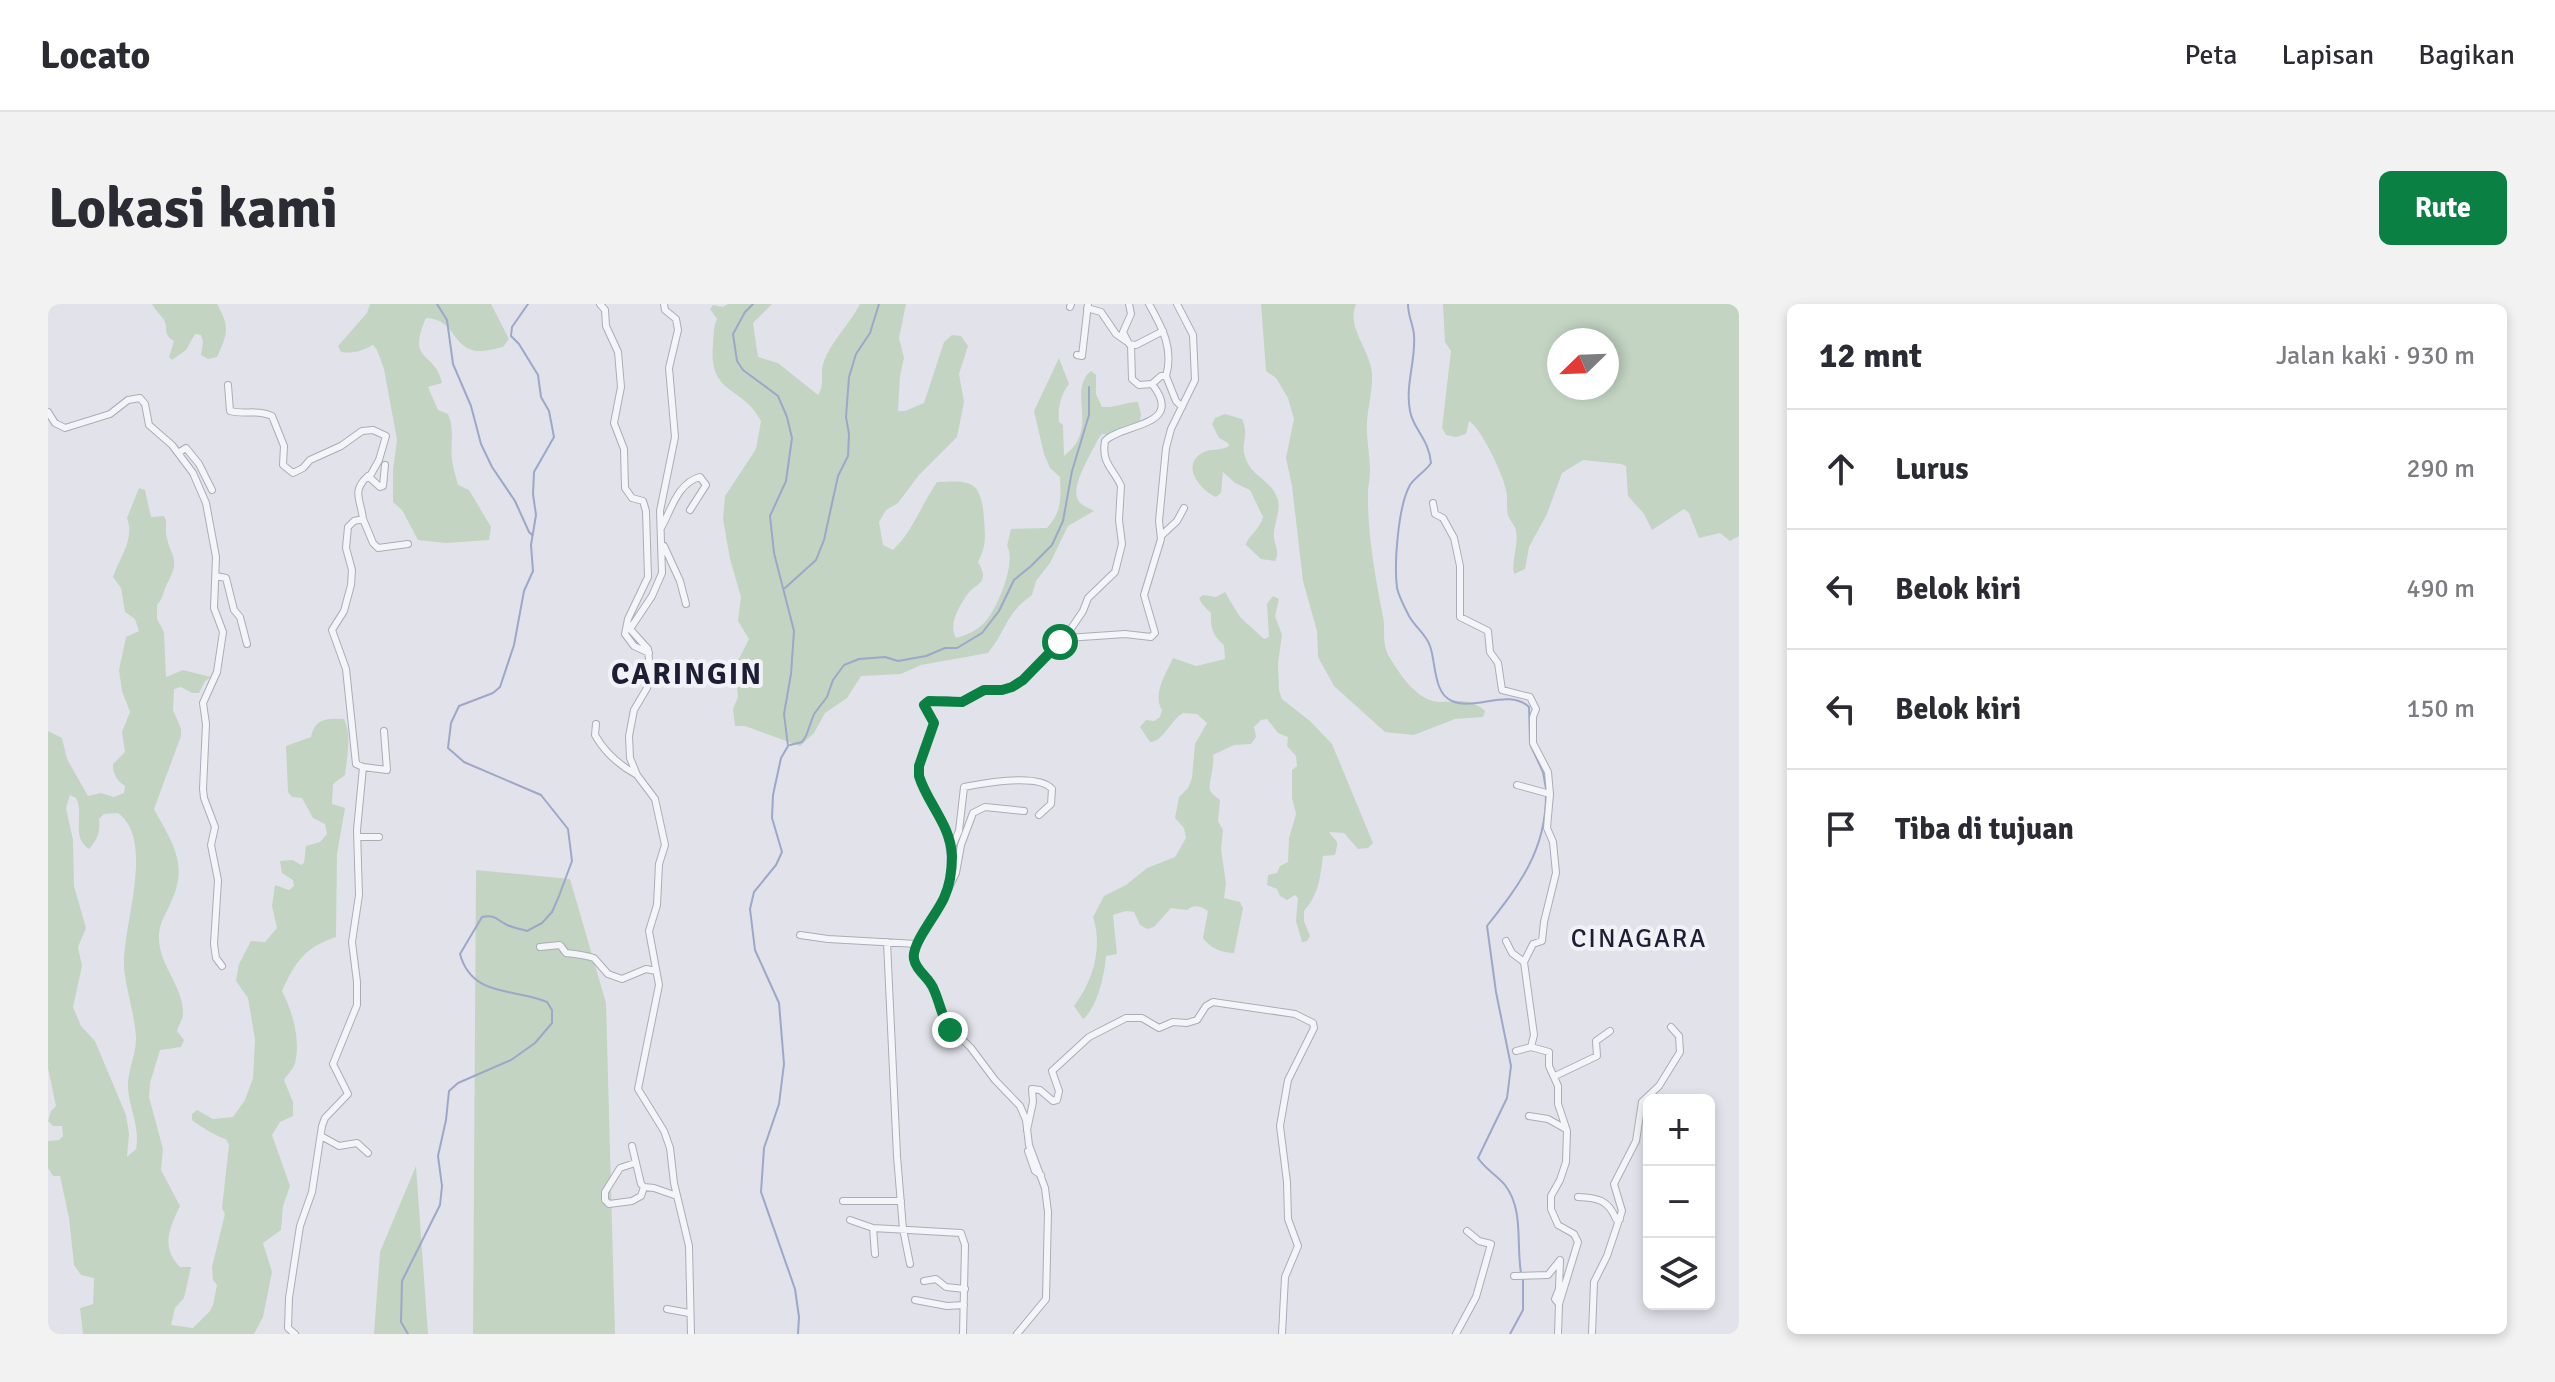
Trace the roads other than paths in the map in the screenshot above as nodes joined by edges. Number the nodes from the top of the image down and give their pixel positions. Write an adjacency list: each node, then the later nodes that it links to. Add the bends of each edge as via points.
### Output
1 (600, 304): 35 (street, via 620,363 614,423 624,449 625,488 632,498 643,501 646,511 648,577 625,634)
2 (1104, 304): 8 (street)
3 (1129, 304): 10 (street, via 1131,314 1123,332)
4 (1149, 304): 9 (street)
5 (1177, 304): 15 (street, via 1193,335 1196,357 1195,380)
6 (665, 305): 25 (street, via 678,330 669,368 674,446)
7 (1087, 306): 8 (street); 11 (street, via 1084,347 1082,356)
8 (1101, 312): 10 (street)
9 (1163, 331): 10 (street); 12 (street, via 1170,357)
10 (1129, 343): 13 (street, via 1132,379 1139,385)
11 (1077, 355)
12 (1166, 376): 13 (street); 15 (street)
13 (1152, 384): 33 (street, via 1161,398 1153,420 1108,436 1103,446 1108,468 1121,486 1122,544 1115,572 1088,598)
14 (228, 385): 19 (street, via 230,411 272,416 284,446 283,465 293,473 362,431 383,434 382,453)
15 (1182, 407): 26 (street, via 1166,448)
16 (48, 412): 17 (street, via 65,428 140,399 149,425)
17 (178, 453): 20 (street, via 186,448); 29 (street, via 206,503)
18 (385, 465): 19 (street, via 383,486)
19 (370, 476): 24 (street, via 356,494)
20 (212, 490)
21 (1433, 503): 41 (street, via 1454,538 1460,617 1488,631 1502,690 1530,697 1536,709 1533,743 1548,772)
22 (1184, 508): 26 (street)
23 (690, 510): 25 (street, via 706,485 700,477 676,496)
24 (363, 519): 28 (street, via 378,548); 38 (street, via 348,527 351,585 332,630 346,669 354,761)
25 (661, 528): 27 (street)
26 (1162, 535): 33 (street, via 1144,595 1153,635)
27 (661, 543): 30 (street); 35 (street, via 657,588 630,629)
28 (408, 544)
29 (216, 576): 31 (street, via 226,578); 32 (street)
30 (686, 604)
31 (235, 614): 32 (street); 34 (street)
32 (217, 617): 54 (street, via 223,632 217,672 203,703 203,789 215,827 214,944)
33 (1064, 639): 46 (street, via 1012,687 984,690 962,702 925,703 934,723 919,776)
34 (247, 644)
35 (649, 653): 39 (street, via 647,688 634,710 629,736)
36 (596, 724): 39 (street, via 595,735 606,751)
37 (384, 731): 38 (street, via 387,770)
38 (363, 767): 44 (street)
39 (637, 775): 55 (street, via 655,799 665,840 649,931)
40 (1517, 785): 41 (street)
41 (1550, 794): 53 (street, via 1547,828 1556,873 1542,941 1533,944)
42 (1024, 811): 47 (street, via 975,811)
43 (1039, 815): 46 (street, via 1051,804 1052,789 1043,781 964,787 959,831)
44 (358, 837): 45 (street); 64 (street, via 359,895 352,942 357,1005 333,1064 348,1094 325,1118)
45 (379, 837)
46 (951, 847): 47 (street)
47 (949, 884): 51 (street)
48 (800, 935): 50 (street)
49 (1506, 941): 53 (street)
50 (887, 942): 51 (street); 72 (street)
51 (917, 944): 63 (street, via 915,963 933,987 945,1022 1020,1106)
52 (540, 947): 55 (street, via 560,945 566,953 594,958 608,974 622,979 646,969)
53 (1524, 962): 58 (street)
54 (222, 966)
55 (656, 971): 69 (street, via 659,985 638,1089 667,1139)
56 (1671, 1027): 73 (street, via 1679,1036 1680,1052 1640,1108 1636,1141 1614,1184)
57 (1610, 1031): 60 (street, via 1596,1041 1597,1056)
58 (1531, 1047): 59 (street); 60 (street, via 1549,1052)
59 (1516, 1051)
60 (1555, 1076): 62 (street)
61 (1529, 1116): 62 (street, via 1548,1119)
62 (1567, 1131): 84 (street, via 1566,1162 1551,1209 1558,1225 1578,1242)
63 (1027, 1134): 91 (street, via 1048,1212 1047,1293); 92 (street, via 1032,1089 1056,1101 1059,1091 1052,1071 1089,1037 1126,1018 1142,1018 1159,1028 1187,1023 1213,1002 1295,1014 1313,1023 1288,1080 1280,1126 1288,1219 1298,1246 1285,1277)
64 (321, 1136): 66 (street, via 339,1146 357,1143); 88 (street, via 290,1288 288,1328)
65 (632, 1146): 67 (street)
66 (368, 1153)
67 (635, 1163): 68 (street); 68 (street, via 620,1168 605,1200 632,1201)
68 (644, 1187): 69 (street)
69 (677, 1196): 87 (street, via 689,1246)
70 (1578, 1197): 73 (street, via 1604,1200)
71 (843, 1201): 72 (street)
72 (901, 1201): 76 (street)
73 (1620, 1219): 95 (street, via 1594,1282)
74 (850, 1220): 75 (street)
75 (873, 1228): 76 (street); 78 (street)
76 (903, 1229): 79 (street); 82 (street, via 961,1233)
77 (1467, 1231): 93 (street, via 1491,1244 1476,1297)
78 (875, 1254)
79 (910, 1264)
80 (1520, 1276): 84 (street, via 1548,1275 1560,1260 1555,1299)
81 (924, 1281): 82 (street, via 936,1279 946,1287)
82 (965, 1289): 85 (street)
83 (915, 1300): 85 (street)
84 (1559, 1304): 94 (street)
85 (964, 1305): 90 (street)
86 (667, 1309): 87 (street)
87 (689, 1313): 89 (street)
88 (295, 1334)
89 (691, 1334)
90 (963, 1334)
91 (1017, 1334)
92 (1282, 1334)
93 (1456, 1334)
94 (1558, 1334)
95 (1592, 1334)

